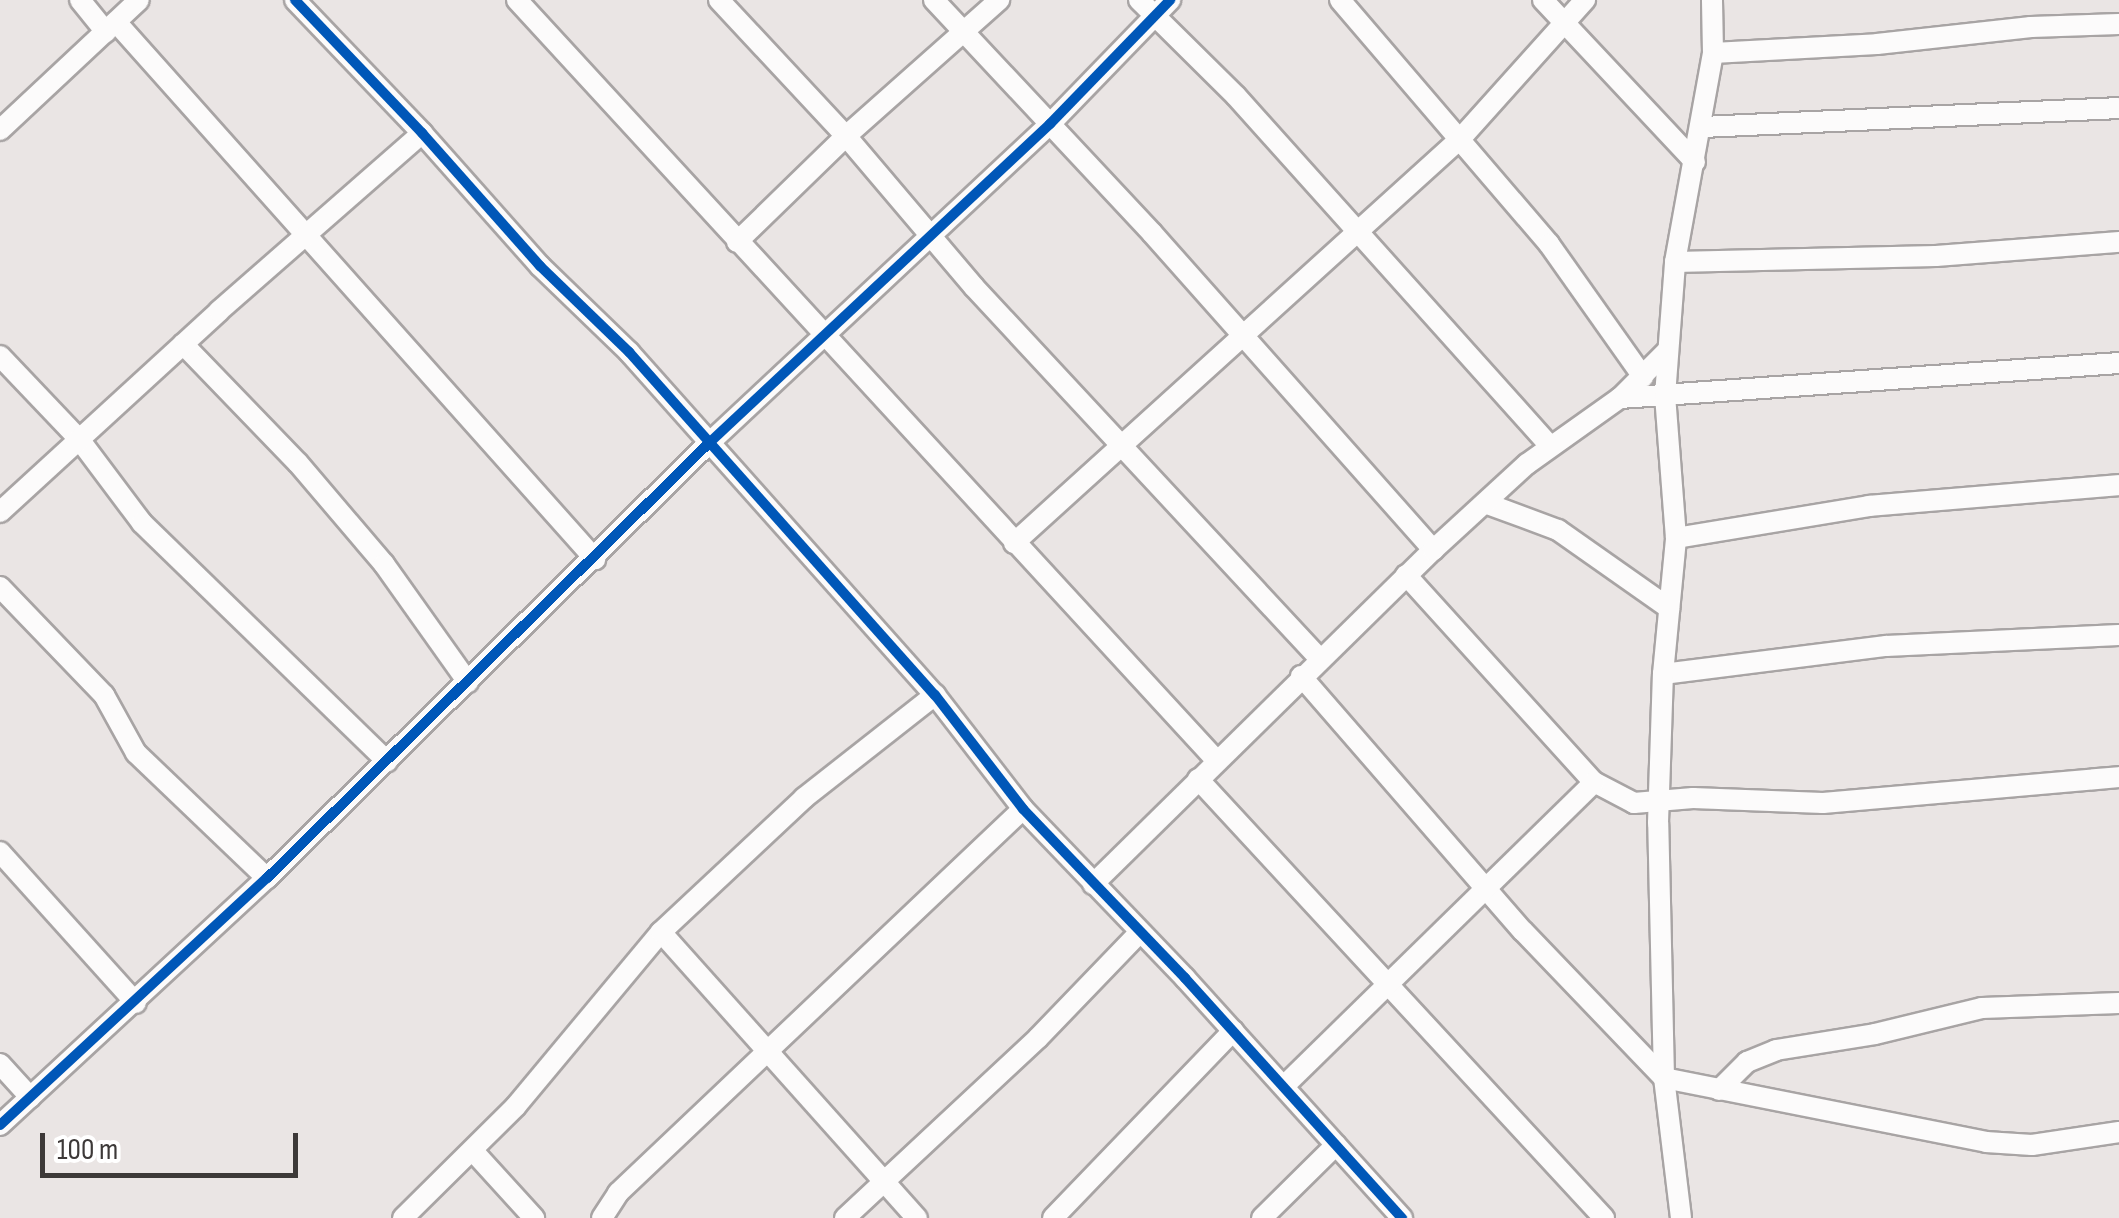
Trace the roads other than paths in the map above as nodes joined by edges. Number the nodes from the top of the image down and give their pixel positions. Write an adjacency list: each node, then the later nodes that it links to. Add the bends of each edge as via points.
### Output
1 (80, 0): 17 (street)
2 (139, 0): 17 (street)
3 (295, 0): 24 (street)
4 (517, 0): 31 (street)
5 (719, 0): 25 (street)
6 (934, 0): 18 (street)
7 (999, 0): 18 (street)
8 (1139, 0): 14 (street)
9 (1170, 0): 14 (street)
10 (1340, 0): 26 (street)
11 (1543, 0): 15 (street)
12 (1584, 0): 15 (street)
13 (1712, 0): 19 (street)
14 (1154, 17): 21 (street); 28 (street)
15 (1563, 21): 26 (street); 27 (street)
16 (2119, 24): 19 (street)
17 (111, 27): 22 (street); 29 (street)
18 (965, 31): 21 (street); 25 (street)
19 (1714, 53): 23 (street)
20 (2119, 108): 23 (street)
21 (1050, 124): 30 (street); 35 (street)
22 (1, 126)
23 (1702, 126): 27 (street)
24 (422, 133): 29 (street); 45 (street)
25 (846, 136): 30 (street); 31 (street)
26 (1460, 138): 28 (street); 40 (street, via 1549,244)
27 (1695, 162): 33 (street)
28 (1360, 232): 35 (street); 46 (street)
29 (305, 237): 36 (street); 53 (street)
30 (930, 238): 34 (street); 44 (street)
31 (737, 242): 34 (street)
32 (2119, 242): 33 (street, via 1936,256)
33 (1675, 262): 37 (street)
34 (824, 336): 45 (street); 51 (street)
35 (1244, 338): 44 (street); 52 (street)
36 (183, 344): 43 (street); 61 (street, via 384,564)
37 (1667, 351): 40 (street); 41 (street)
38 (0, 356): 43 (street)
39 (2119, 363): 41 (street)
40 (1642, 377): 42 (street)
41 (1665, 396): 42 (street); 50 (street)
42 (1620, 398): 46 (street)
43 (79, 439): 49 (street); 64 (street, via 142,523)
44 (1121, 442): 51 (street); 58 (street)
45 (707, 445): 53 (street); 62 (street)
46 (1550, 446): 48 (street)
47 (2119, 486): 50 (street, via 1869,506)
48 (1485, 503): 52 (street); 56 (street, via 1558,530)
49 (0, 512)
50 (1676, 538): 56 (street)
51 (1014, 543): 63 (street)
52 (1433, 550): 54 (street)
53 (595, 559): 61 (street)
54 (1406, 575): 58 (street); 67 (street)
55 (0, 586): 71 (street, via 104,695 136,753)
56 (1669, 608): 59 (street)
57 (2119, 635): 59 (street, via 1886,646)
58 (1318, 658): 60 (street)
59 (1663, 674): 68 (street)
60 (1301, 676): 63 (street); 73 (street)
61 (468, 682): 64 (street)
62 (935, 695): 69 (street); 74 (street, via 804,798)
63 (1216, 760): 66 (street)
64 (387, 761): 71 (street)
65 (2119, 778): 68 (street, via 1822,803 1692,798)
66 (1198, 779): 72 (street); 76 (street)
67 (1594, 782): 68 (street, via 1634,803); 73 (street)
68 (1658, 804): 82 (street)
69 (1022, 809): 72 (street); 80 (street)
70 (0, 852): 77 (street)
71 (267, 878): 77 (street)
72 (1093, 884): 75 (street)
73 (1487, 889): 76 (street); 82 (street)
74 (661, 932): 80 (street); 89 (street)
75 (1138, 934): 79 (street); 90 (street, via 1038,1038)
76 (1388, 984): 83 (street); 99 (street)
77 (136, 1003): 85 (street)
78 (2119, 1003): 84 (street, via 1942,1014 1875,1034 1776,1050 1747,1062)
79 (1233, 1031): 83 (street); 96 (street)
80 (770, 1051): 90 (street); 93 (street, via 618,1193)
81 (0, 1064): 85 (street)
82 (1664, 1078): 84 (street); 100 (street)
83 (1284, 1086): 88 (street)
84 (1719, 1090): 87 (street, via 1986,1142 2032,1144)
85 (30, 1097): 86 (street)
86 (0, 1125)
87 (2119, 1132)
88 (1336, 1145): 97 (street); 98 (street)
89 (473, 1151): 91 (street); 92 (street)
90 (884, 1178): 94 (street); 95 (street)
91 (403, 1218)
92 (534, 1218)
93 (602, 1218)
94 (844, 1218)
95 (918, 1218)
96 (1054, 1218)
97 (1262, 1218)
98 (1402, 1218)
99 (1604, 1218)
100 (1681, 1218)

